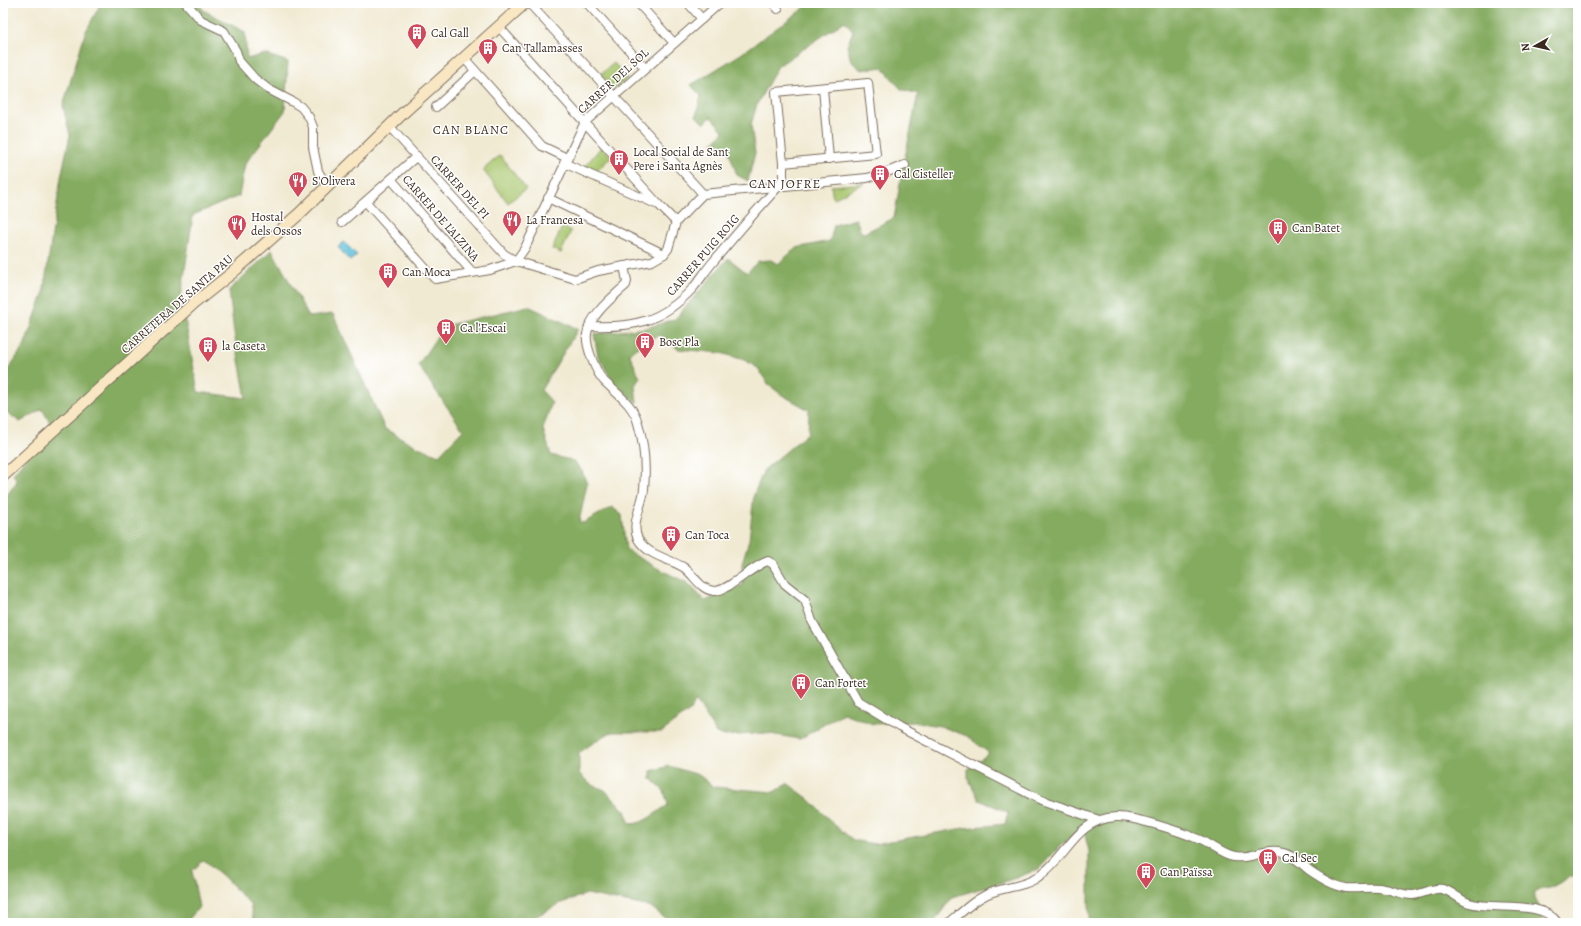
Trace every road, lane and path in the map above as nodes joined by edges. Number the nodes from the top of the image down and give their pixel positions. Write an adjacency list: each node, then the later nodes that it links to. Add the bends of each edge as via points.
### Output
1 (186, 3): 25 (street, via 202,20 224,31 239,61 255,79 301,107 309,117 313,127 313,147 318,171)
2 (525, 3): 9 (main road, CARRETERA DE SANTA PAU)
3 (529, 3): 15 (street)
4 (587, 3): 12 (street)
5 (638, 3): 10 (street)
6 (688, 3): 8 (street)
7 (720, 3): 8 (street, CARRER DEL SOL)
8 (702, 19): 10 (street, CARRER DEL SOL)
9 (499, 27): 11 (main road, CARRETERA DE SANTA PAU); 17 (street)
10 (674, 43): 12 (street, CARRER DEL SOL)
11 (464, 58): 13 (street); 18 (main road, CARRETERA DE SANTA PAU)
12 (645, 68): 15 (street, CARRER DEL SOL)
13 (475, 71): 16 (street); 21 (street, via 542,146)
14 (823, 88): 20 (street); 20 (street, via 868,83 876,154); 22 (street, CARRER PUIG ROIG, via 776,92)
15 (613, 97): 17 (street, CARRER DEL SOL); 27 (street)
16 (436, 107)
17 (585, 122): 21 (street, CARRER DEL SOL); 30 (street)
18 (390, 126): 19 (street, CARRER DEL PI); 25 (main road, CARRETERA DE SANTA PAU)
19 (417, 156): 24 (street); 34 (street, CARRER DEL PI, via 504,254)
20 (829, 159): 22 (street)
21 (566, 161): 28 (street, CARRER DEL SOL); 30 (street)
22 (783, 163): 26 (street, CARRER PUIG ROIG, via 783,178)
23 (905, 164): 26 (street, via 867,178)
24 (391, 179): 29 (street); 36 (street, CARRER DE L'ALZINA)
25 (327, 187): 38 (main road, CARRETERA DE SANTA PAU)
26 (777, 188): 27 (street); 37 (street, CARRER PUIG ROIG, via 708,267 693,288 673,308 646,322 615,327)
27 (703, 194): 32 (street)
28 (548, 198): 33 (street); 34 (street, CARRER DEL SOL, via 525,248)
29 (366, 202): 31 (street); 36 (street, via 435,279)
30 (659, 205): 32 (street)
31 (342, 222)
32 (676, 222): 33 (street)
33 (664, 254): 35 (street, CARRER DEL PI, via 652,261)
34 (516, 261): 35 (street, CARRER DEL PI, via 575,280 598,271); 36 (street, via 490,270)
35 (624, 266): 37 (street, via 626,285 598,312)
36 (472, 272)
37 (589, 326): 39 (street, via 586,334 591,357 603,380 628,404 637,419 642,436 644,489 636,522 638,538 646,548 684,568 706,589 715,591 760,563 768,561 773,564 786,584 805,600 812,621 858,702 899,727 1042,800)
38 (3, 476)
39 (1100, 820): 40 (street, via 1081,832 1038,878 985,896); 41 (street, via 1117,817 1163,827 1198,839 1234,858 1270,852 1284,853 1330,882 1343,887 1381,888 1403,895 1414,895 1440,888 1461,900 1481,906 1542,910)
40 (949, 923)
41 (1558, 923)

